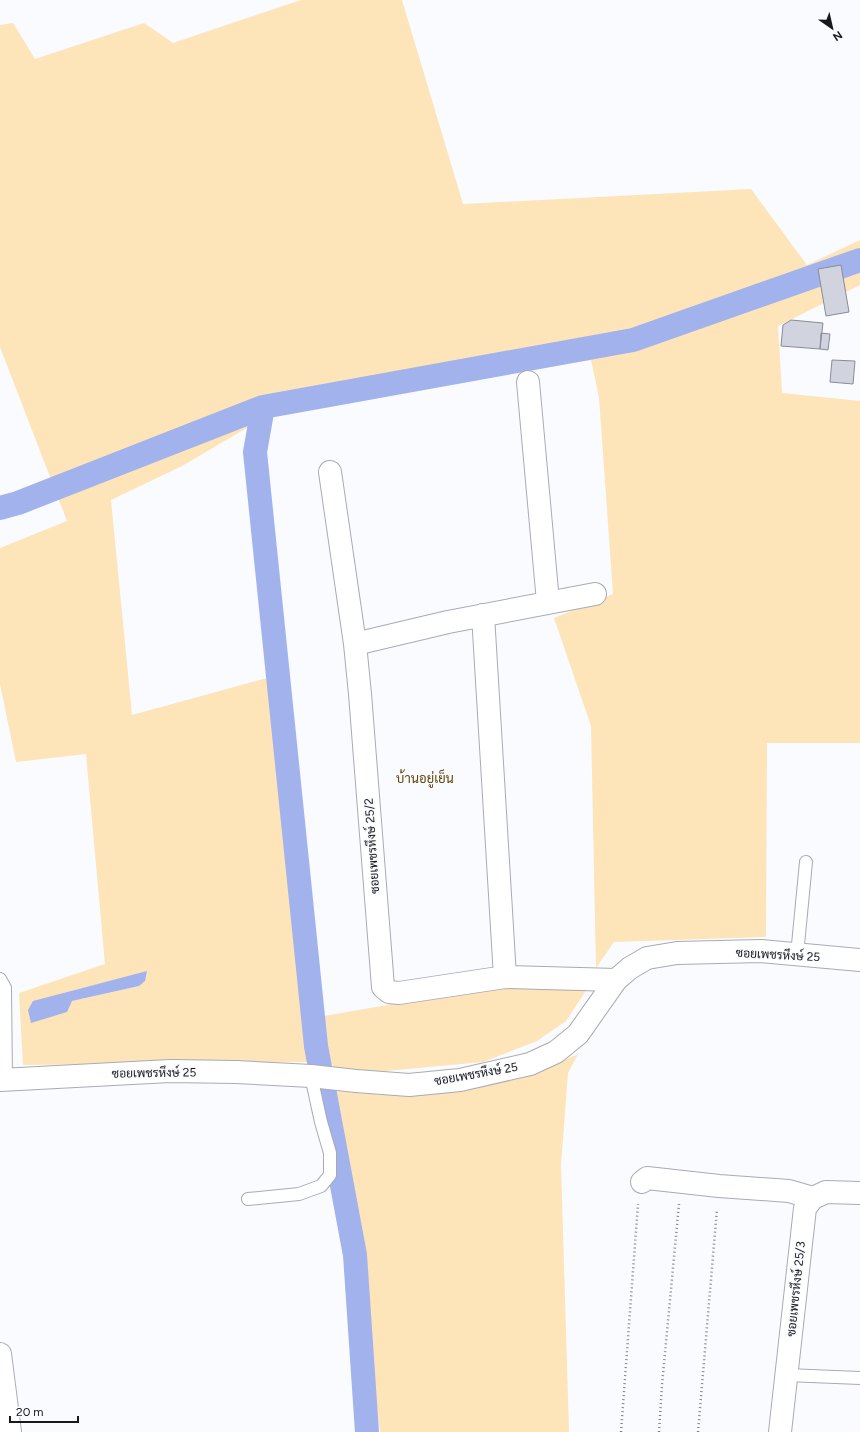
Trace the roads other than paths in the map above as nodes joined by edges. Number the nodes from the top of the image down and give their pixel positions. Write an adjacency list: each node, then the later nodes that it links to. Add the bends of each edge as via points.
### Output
1 (528, 382): 4 (street)
2 (330, 472): 6 (street, ซอยเพชรหึงษ์ 25/2)
3 (595, 594): 4 (street)
4 (548, 602): 5 (street)
5 (483, 615): 6 (street); 10 (street)
6 (354, 644): 10 (street, ซอยเพชรหึงษ์ 25/2, via 384,987 389,992 399,993)
7 (806, 862): 8 (lane)
8 (797, 955): 9 (street, ซอยเพชรหึงษ์ 25); 12 (street, ซอยเพชรหึงษ์ 25, via 761,951 677,953 647,958)
9 (860, 960)
10 (505, 977): 12 (street, ซอยเพชรหึงษ์ 25/2)
11 (0, 979): 14 (lane, via 5,988)
12 (616, 980): 13 (street, ซอยเพชรหึงษ์ 25, via 578,1034 556,1052 530,1064 460,1080 409,1085)
13 (311, 1076): 14 (street, ซอยเพชรหึงษ์ 25, via 170,1071); 18 (lane, via 330,1153 330,1175 321,1186 299,1194)
14 (3, 1079)
15 (642, 1182): 17 (street, via 647,1178 789,1190)
16 (860, 1194): 17 (street, via 826,1192)
17 (813, 1198): 20 (street, ซอยเพชรหึงษ์ 25/3, via 805,1208)
18 (248, 1199)
19 (0, 1354): 22 (street)
20 (786, 1375): 21 (lane); 23 (street, ซอยเพชรหึงษ์ 25/3)
21 (860, 1378)
22 (10, 1432)
23 (780, 1432)

